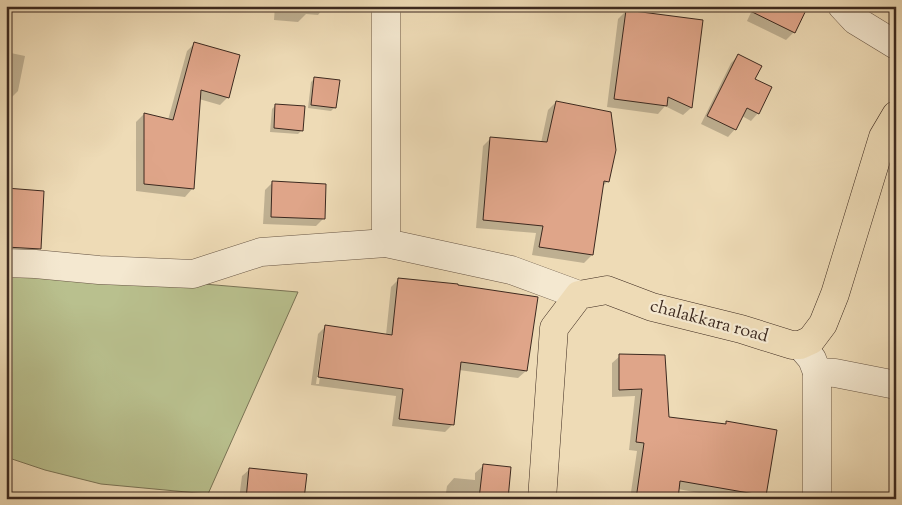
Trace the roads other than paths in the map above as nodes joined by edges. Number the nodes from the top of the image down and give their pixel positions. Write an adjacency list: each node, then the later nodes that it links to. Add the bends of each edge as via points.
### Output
1 (386, 6): 5 (street)
2 (842, 6): 3 (street, via 855,20)
3 (896, 44)
4 (896, 115): 8 (main road, via 883,137 823,324 810,340)
5 (386, 243): 6 (street, via 261,252 193,274); 7 (street, via 511,270)
6 (6, 263)
7 (579, 295): 8 (main road, chalakkara road, via 607,290 652,307); 11 (main road, via 554,328)
8 (800, 345): 9 (street)
9 (817, 372): 10 (street); 12 (street)
10 (896, 385)
11 (542, 499)
12 (817, 499)

